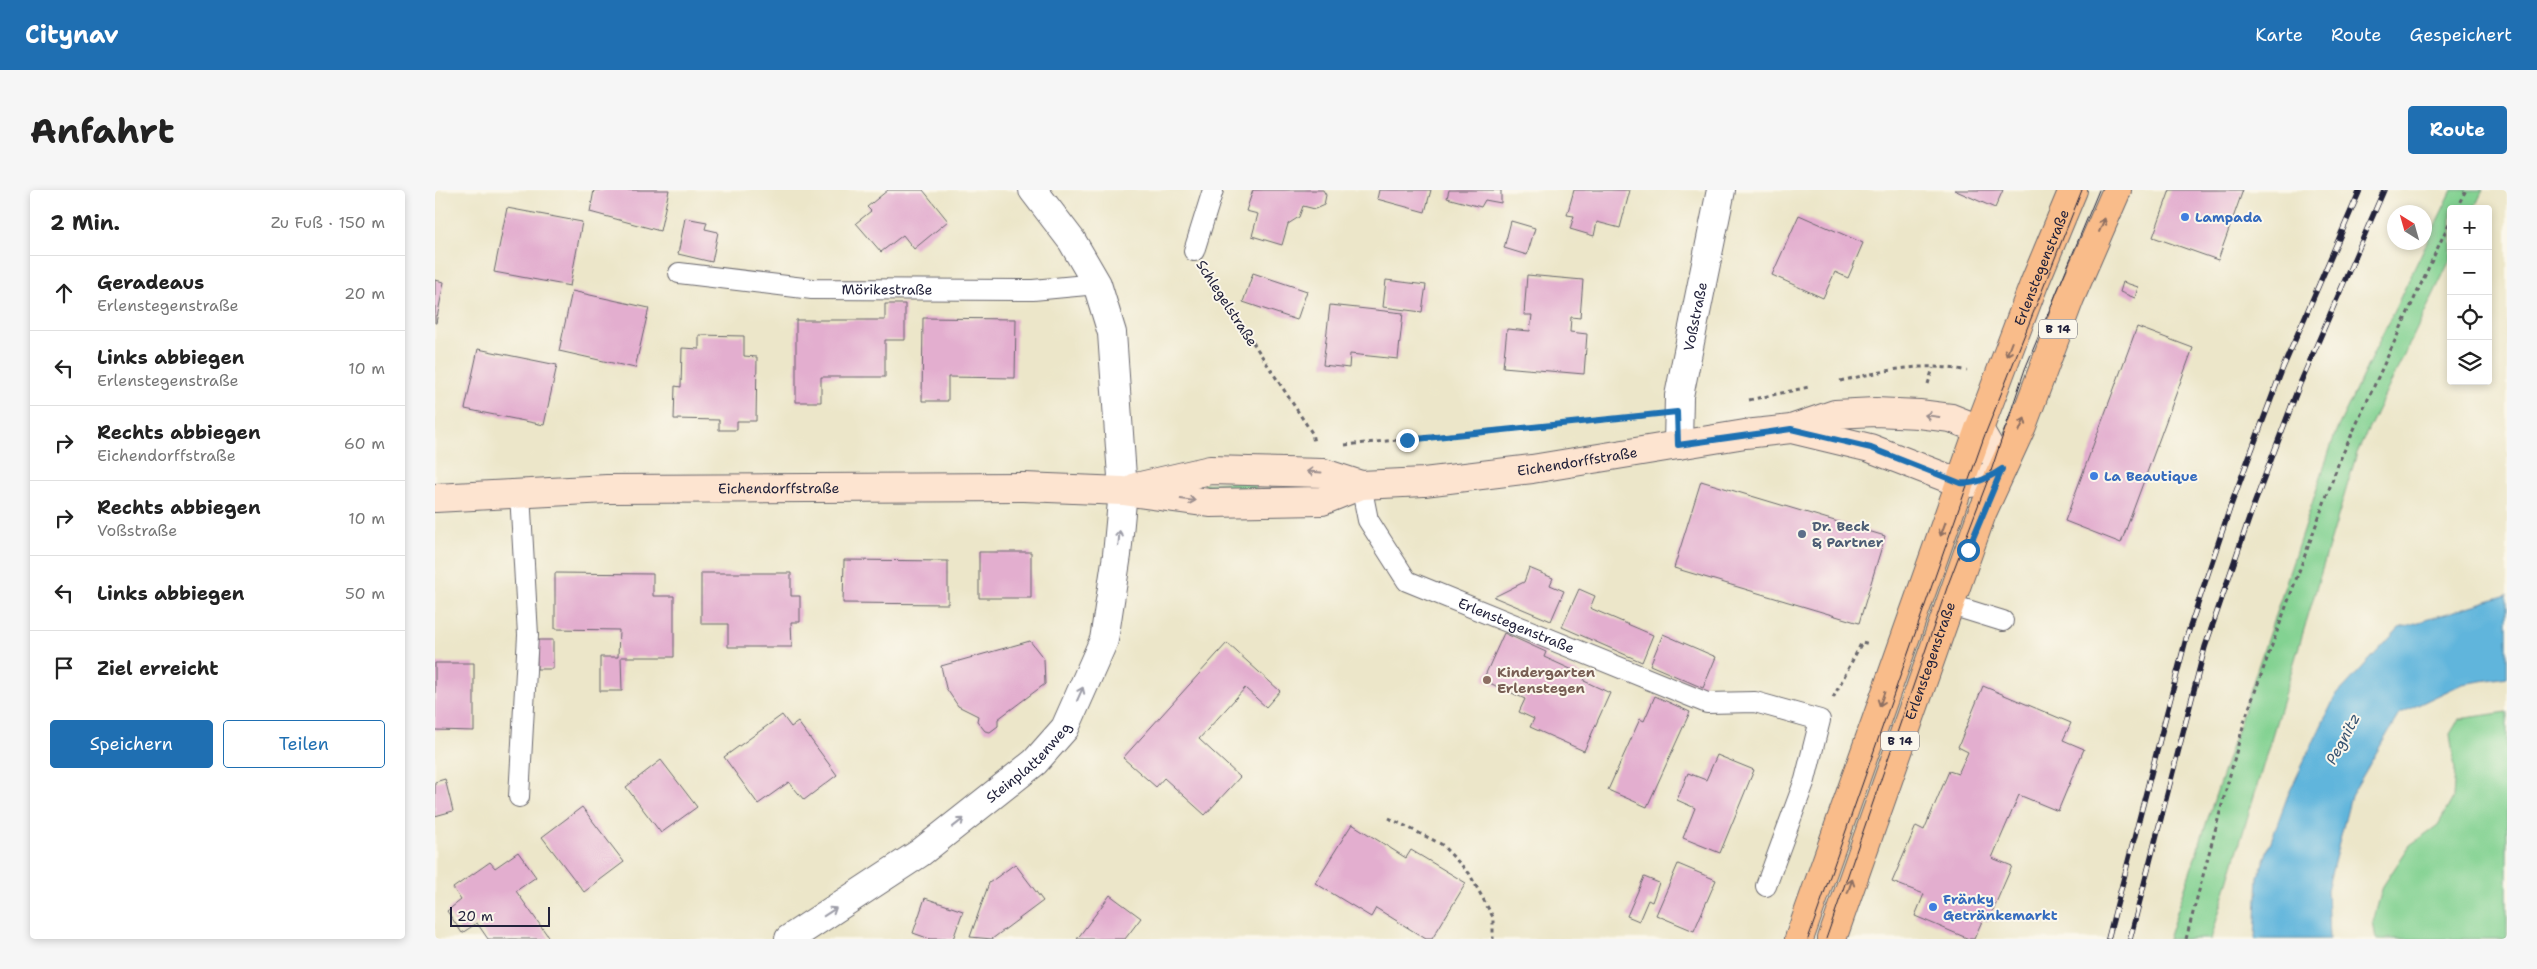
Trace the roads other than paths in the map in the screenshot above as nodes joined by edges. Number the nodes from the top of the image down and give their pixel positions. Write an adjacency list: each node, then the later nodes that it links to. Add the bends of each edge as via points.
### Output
1 (1033, 190): 10 (street, via 1072,241)
2 (1213, 190): 7 (lane, Schlegelstraße)
3 (1721, 190): 13 (street, Voßstraße, via 1677,412)
4 (2073, 190): 6 (main road, Erlenstegenstraße / B 14)
5 (2117, 190): 8 (main road, Erlenstegenstraße / B 14, one-way to 5)
6 (2050, 245): 8 (main road); 12 (main road, Erlenstegenstraße / B 14, one-way to 12)
7 (1194, 251)
8 (2085, 261): 14 (main road, Erlenstegenstraße / B 14, one-way to 8, via 2022,426)
9 (679, 273): 10 (lane, Mörikestraße, via 812,289 1033,290)
10 (1097, 284): 17 (street, via 1112,333)
11 (1791, 429): 12 (street, Eichendorffstraße, one-way to 11, via 1951,418 1875,412 1835,414); 13 (street, Eichendorffstraße); 15 (street, Eichendorffstraße, via 1871,448)
12 (1979, 430): 14 (street); 15 (main road, Erlenstegenstraße / B 14)
13 (1678, 445): 16 (street, Eichendorffstraße, via 1499,473)
14 (2002, 469): 15 (street, via 1968,484); 20 (main road, Erlenstegenstraße / B 14)
15 (1960, 483): 24 (main road, Erlenstegenstraße / B 14, one-way to 24)
16 (1361, 485): 17 (street, Eichendorffstraße, via 1324,473 1210,470); 23 (lane, Erlenstegenstraße, via 1367,520 1407,581 1707,703 1755,702 1820,720 1805,780)
17 (1123, 490): 18 (street, Eichendorffstraße, via 1024,487 617,489); 26 (street, Steinplattenweg, one-way to 17, via 920,853 1035,762 1065,728 1105,640)
18 (520, 493): 19 (street, Eichendorffstraße); 22 (lane, via 528,635)
19 (435, 498)
20 (1948, 604): 21 (lane); 25 (main road, Erlenstegenstraße / B 14, one-way to 20)
21 (2003, 621)
22 (519, 797)
23 (1766, 886)
24 (1802, 931): 25 (lane)
25 (1833, 935)
26 (789, 939)

